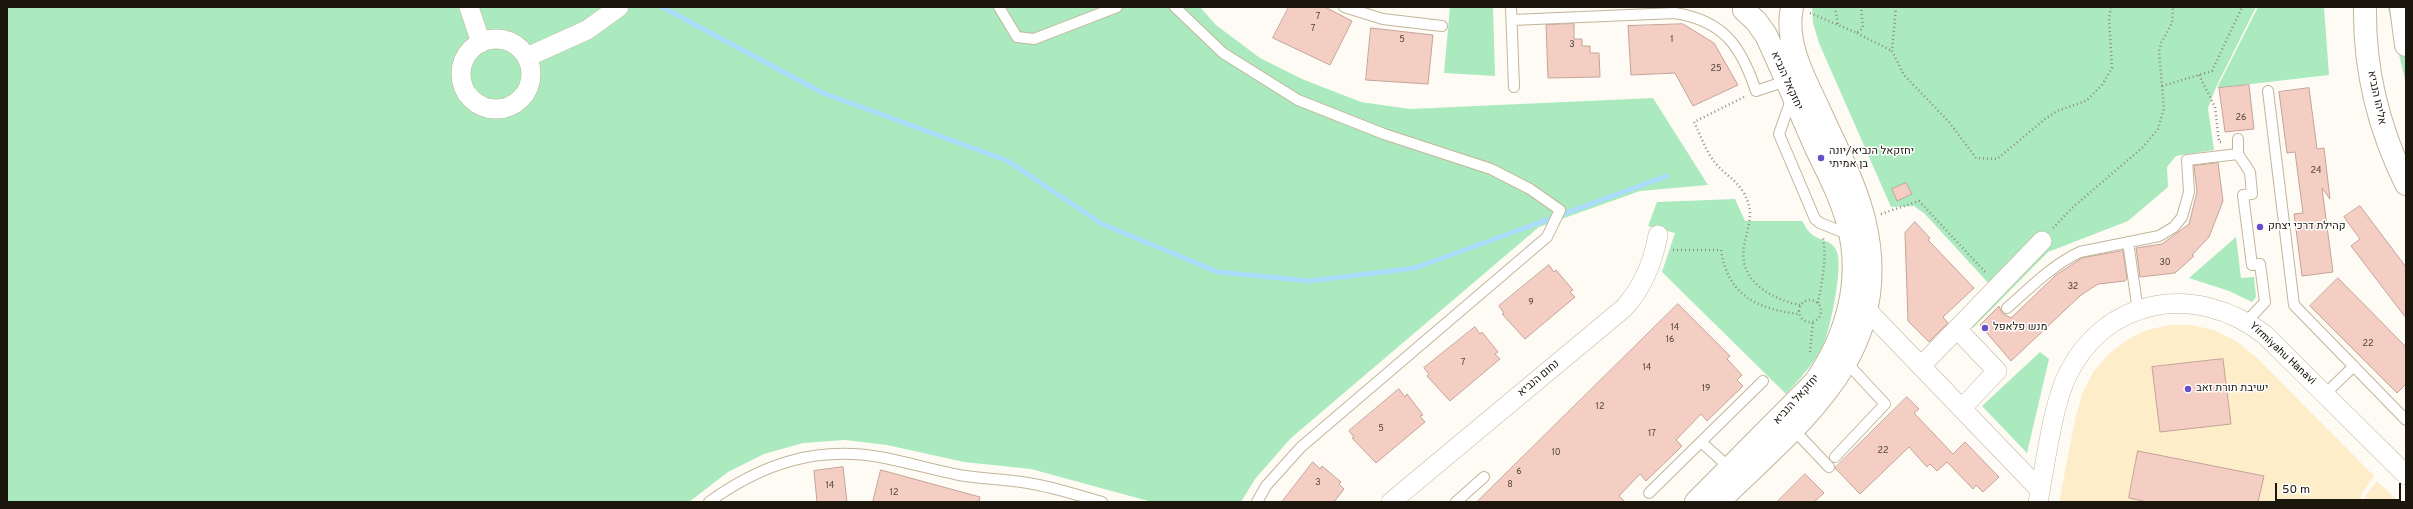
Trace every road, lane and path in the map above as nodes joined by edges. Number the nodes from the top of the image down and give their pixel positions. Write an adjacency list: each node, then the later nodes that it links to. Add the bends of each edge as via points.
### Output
1 (468, 7): 22 (street)
2 (619, 7): 25 (street, via 587,30)
3 (999, 7): 4 (lane, via 1017,37 1034,39)
4 (1117, 7)
5 (1176, 7): 67 (lane, via 1223,53 1298,100 1384,134 1490,169 1530,190 1560,210 1547,237 1301,447 1266,486)
6 (1344, 7): 20 (lane, via 1382,19)
7 (1511, 7): 18 (lane)
8 (1835, 7): 19 (path)
9 (1861, 7): 21 (path, via 1863,28)
10 (1896, 7): 24 (path)
11 (2110, 7): 24 (path, via 2112,68 2102,85 2086,101 2057,111 2045,119 1997,159 1976,158 1949,122 1904,75)
12 (2173, 7): 27 (path, via 2172,23 2160,43)
13 (2242, 7): 26 (path, via 2212,71)
14 (2365, 7): 34 (street, אליהו הנביא, via 2366,47 2376,106 2384,133)
15 (2401, 7): 23 (street)
16 (1742, 8): 17 (street, via 1764,15); 29 (street, יחזקאל הנביא, via 1763,31)
17 (1793, 8): 19 (path); 36 (street, יחזקאל הנביא, via 1790,29 1796,57 1856,193)
18 (1512, 20): 28 (lane); 30 (lane, via 1675,13 1690,16 1714,25 1731,40 1743,58)
19 (1838, 24): 21 (path)
20 (1442, 26)
21 (1857, 33): 24 (path)
22 (481, 43): 25 (street, via 498,39 510,41); 25 (street, via 468,53 462,63 461,75 463,87 469,97 478,105 489,109 501,110 521,100 528,90 531,79 531,67)
23 (2406, 45)
24 (1892, 51)
25 (527, 57)
26 (2199, 75): 27 (path); 32 (path, via 2215,107 2219,142)
27 (2162, 86): 37 (path, via 2164,108 2158,129 2143,147 2072,208)
28 (1514, 87)
29 (1790, 88): 30 (lane); 35 (lane, via 1779,134); 36 (street, יחזקאל הנביא, via 1841,203)
30 (1756, 91): 42 (path, via 1694,122 1713,161 1736,182 1751,211 1744,261 1752,280 1774,298)
31 (2268, 91): 51 (lane, via 2294,305)
32 (2238, 139): 33 (lane)
33 (2238, 154): 39 (lane, via 2187,160 2189,192 2182,217 2174,228 2159,236); 47 (lane, via 2250,172 2252,194 2243,195 2252,265 2260,264 2265,302)
34 (2406, 184)
35 (1820, 223): 36 (lane); 41 (path, via 1825,252)
36 (1857, 227): 40 (path, via 1919,201); 44 (street, יחזקאל הנביא, via 1870,271); 60 (street, יחזקאל הנביא, via 1853,286 1844,327 1826,365 1804,395)
37 (2042, 240): 40 (street)
38 (1657, 242): 46 (path, via 1721,250 1728,275 1742,295 1766,308); 68 (street, נחום הנביא, via 1644,279 1624,308)
39 (2128, 242): 43 (lane, via 2080,252 2069,257); 45 (lane)
40 (1998, 286): 48 (street)
41 (1818, 303): 42 (path, via 1808,300); 46 (path, via 1821,313 1816,320 1806,321)
42 (1800, 305): 46 (path)
43 (2008, 308)
44 (1866, 309): 49 (street, יחזקאל הנביא, via 1856,345); 50 (street)
45 (2138, 311): 47 (street, Yirmiyahu Hanavi, via 2174,303 2200,304 2224,310); 64 (street, Yirmiyahu Hanavi, via 2100,331 2081,352 2066,379 2056,412)
46 (1799, 314)
47 (2247, 321): 53 (street, Yirmiyahu Hanavi, via 2265,335)
48 (1957, 329): 50 (street); 54 (street, via 1997,371)
49 (1847, 363): 56 (street, יחזקאל הנביא, via 1829,390); 58 (lane, via 1886,404)
50 (1921, 366): 54 (street)
51 (2354, 366): 53 (lane); 55 (lane)
52 (1763, 381): 57 (lane)
53 (2325, 394): 61 (street, Yirmiyahu Hanavi)
54 (1962, 408): 64 (street)
55 (2406, 420)
56 (1793, 429): 59 (lane); 71 (street, יחזקאל הנביא)
57 (1701, 442): 60 (lane); 63 (lane)
58 (1835, 458)
59 (1829, 467)
60 (1730, 468): 70 (street, יחזקאל הנביא)
61 (2406, 475)
62 (1484, 477): 69 (lane)
63 (1649, 493)
64 (2039, 496)
65 (709, 502): 66 (lane, via 735,483 769,466 805,456 844,453 885,458 962,475 1029,483)
66 (1102, 502)
67 (1257, 502)
68 (1391, 502)
69 (1456, 502)
70 (1696, 502)
71 (1718, 502)

